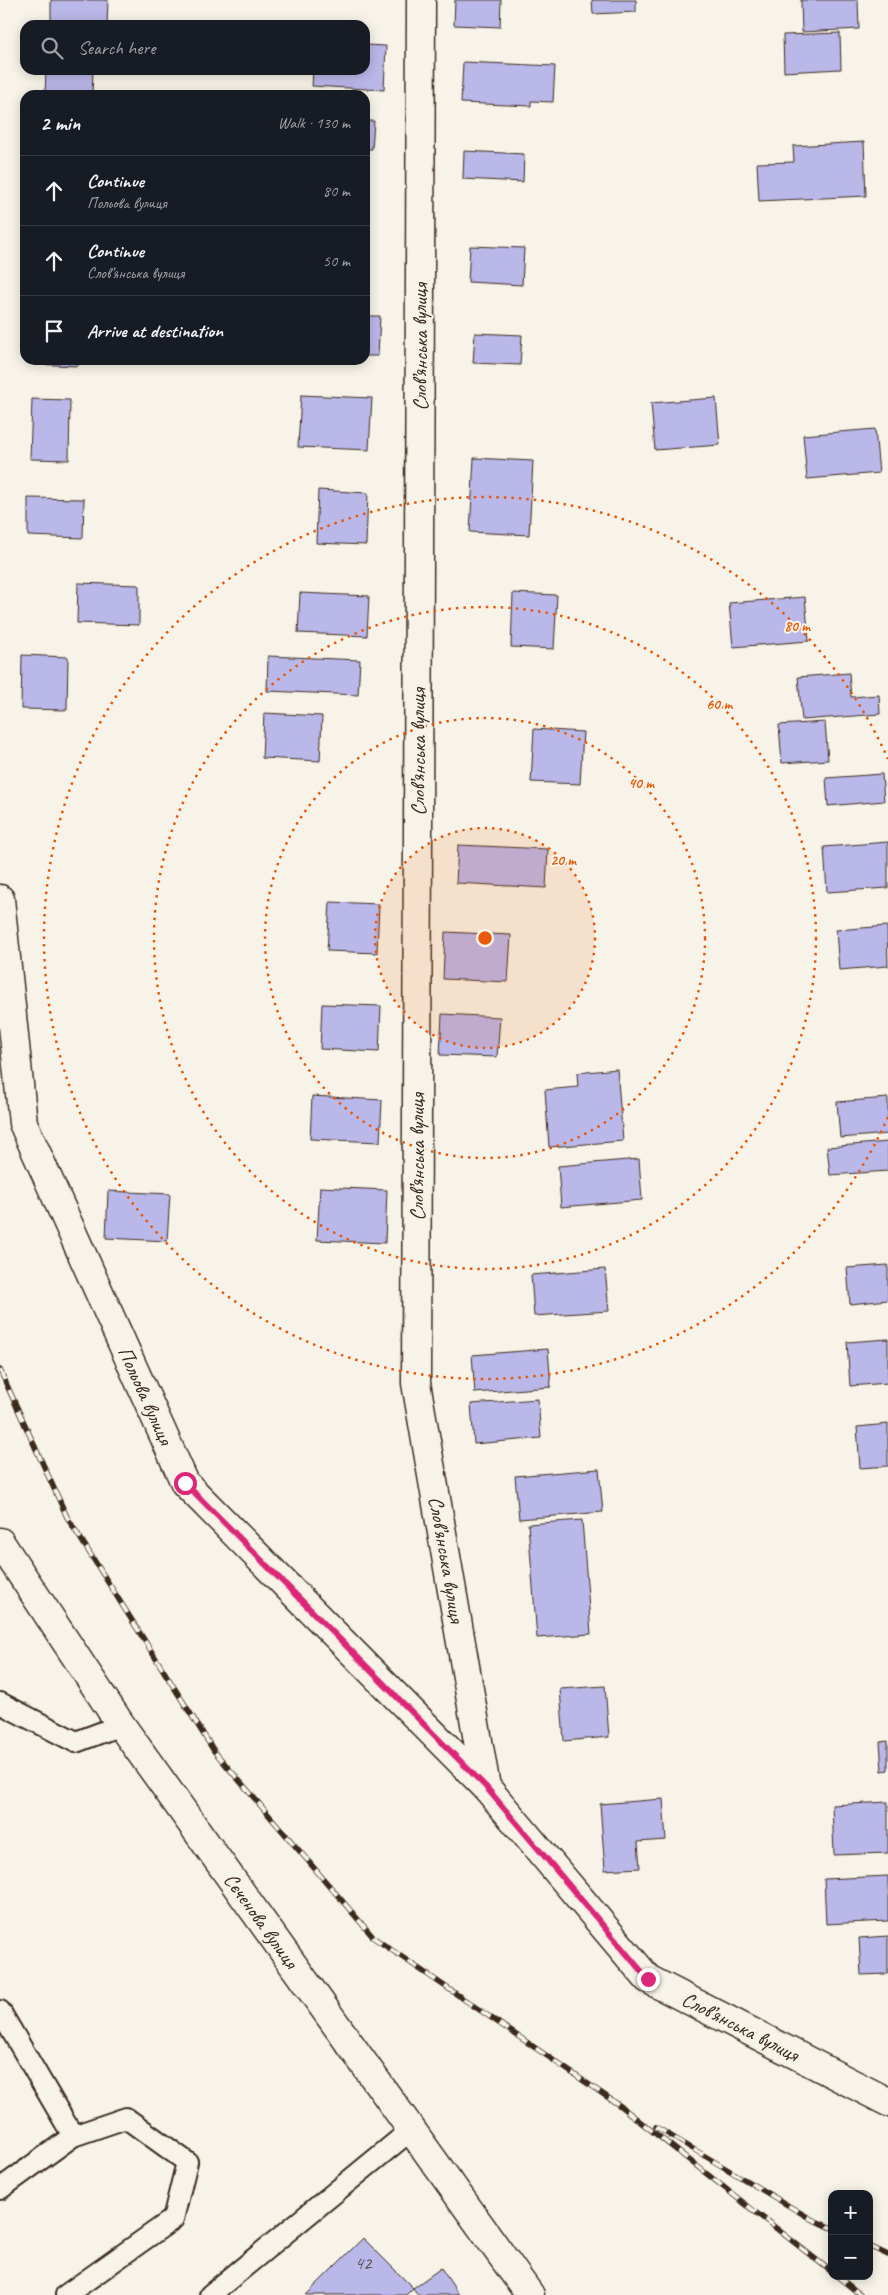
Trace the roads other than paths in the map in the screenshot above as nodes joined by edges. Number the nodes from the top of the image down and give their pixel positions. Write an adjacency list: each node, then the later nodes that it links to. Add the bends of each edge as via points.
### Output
1 (421, 0): 6 (street, Слов’янська вулиця, via 416,1383)
2 (0, 899): 6 (street, Польова вулиця, via 23,1123 185,1483)
3 (0, 1542): 5 (street, Сєченова вулиця)
4 (0, 1703): 5 (lane, via 76,1742)
5 (121, 1725): 9 (street, Сєченова вулиця)
6 (486, 1787): 8 (street, Слов’янська вулиця, via 648,1979)
7 (0, 2011): 10 (lane)
8 (888, 2102)
9 (411, 2130): 13 (lane); 14 (street, Сєченова вулиця)
10 (73, 2136): 11 (lane); 12 (lane, via 126,2118 187,2162 173,2219)
11 (0, 2190)
12 (66, 2295)
13 (210, 2295)
14 (530, 2295)

